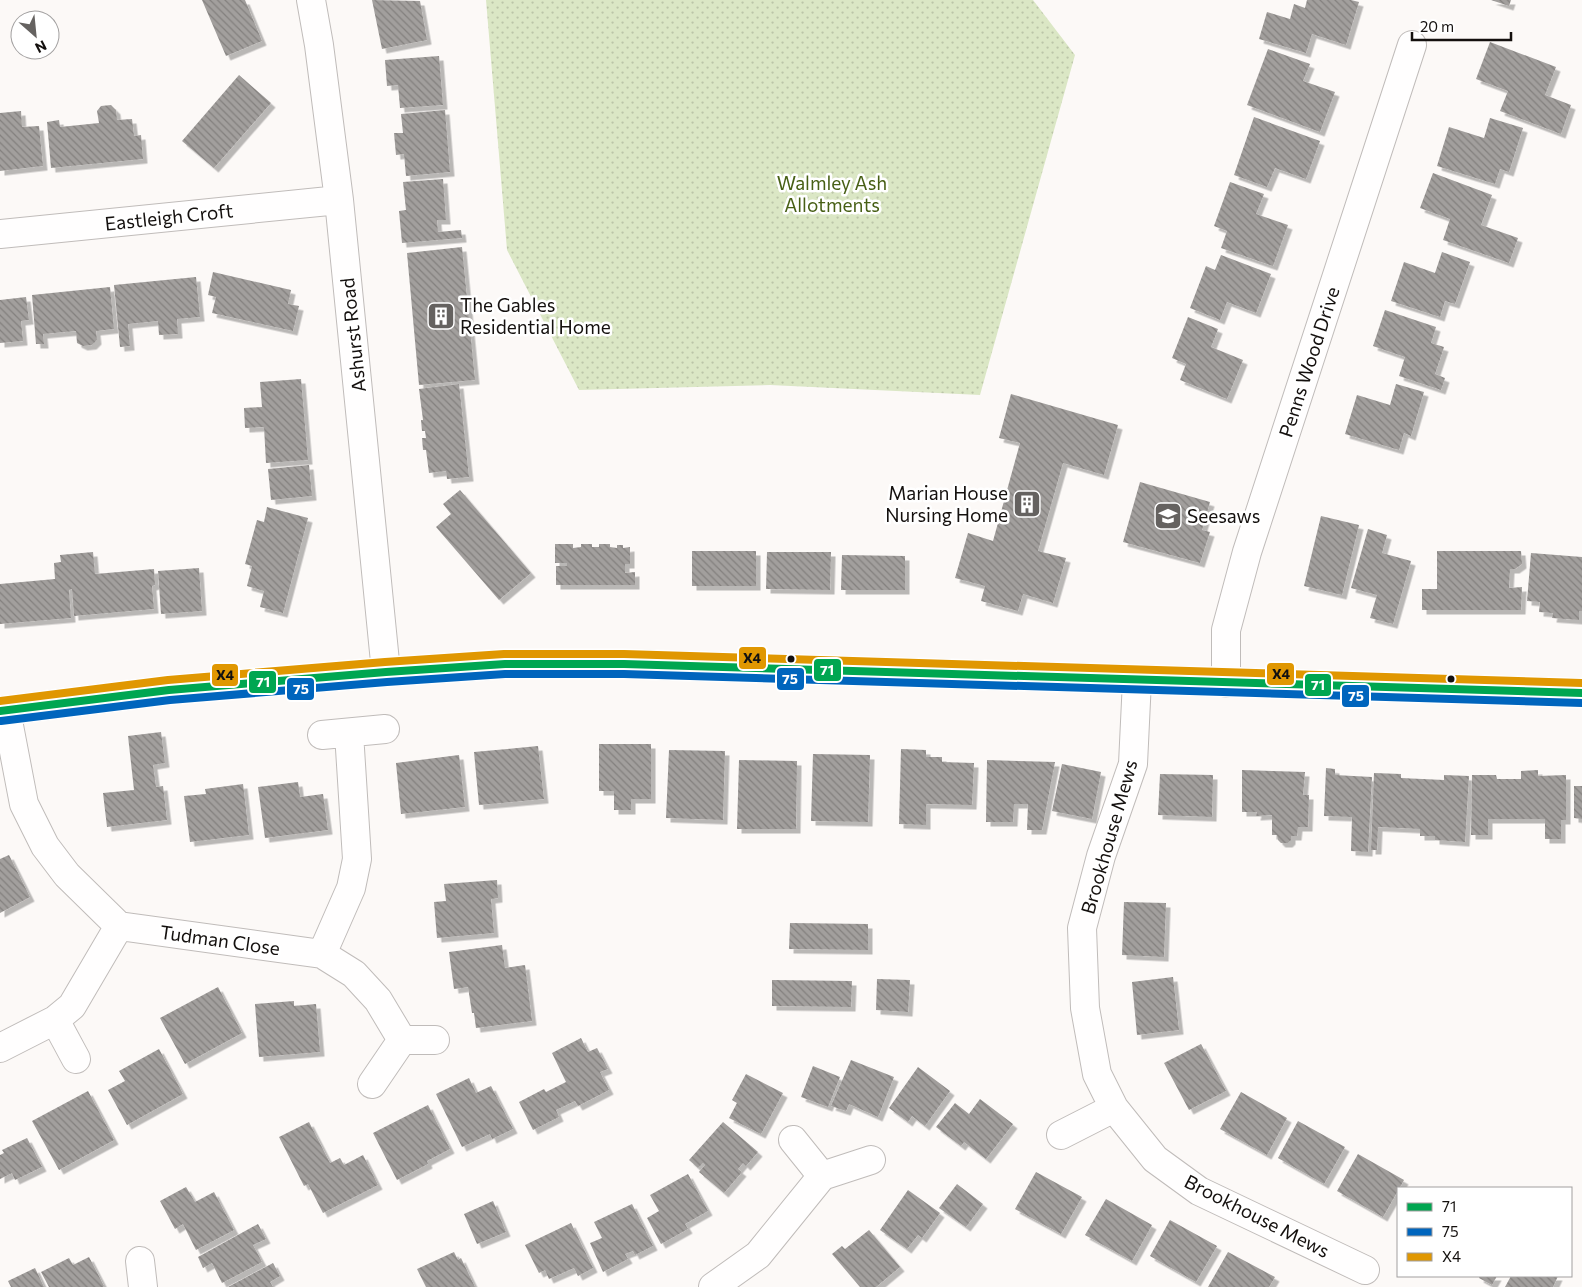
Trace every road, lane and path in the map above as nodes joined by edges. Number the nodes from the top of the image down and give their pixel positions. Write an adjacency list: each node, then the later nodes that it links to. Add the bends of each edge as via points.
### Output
1 (311, 0): 3 (street, Ashurst Road)
2 (1412, 45): 7 (street, Penns Wood Drive, via 1247,552 1226,630)
3 (339, 200): 4 (street, Eastleigh Croft); 5 (street, Ashurst Road)
4 (0, 234)
5 (386, 672): 6 (street, via 505,664 624,664); 9 (street, via 169,690)
6 (1137, 680): 7 (street); 21 (street, Brookhouse Mews, via 1133,764 1101,856 1082,928 1085,1008 1097,1074)
7 (1226, 683): 8 (street)
8 (1582, 692)
9 (3, 711): 13 (street, via 24,804 45,846 67,875)
10 (386, 729): 11 (street)
11 (350, 733): 12 (street); 14 (street, via 357,859 351,888)
12 (322, 735)
13 (119, 926): 14 (street, Tudman Close); 15 (street, via 72,1006)
14 (322, 954): 16 (street, Tudman Close, via 354,974 378,1000)
15 (55, 1020): 18 (street); 19 (street)
16 (402, 1040): 17 (street); 20 (street)
17 (436, 1040)
18 (0, 1048)
19 (76, 1059)
20 (372, 1084)
21 (1114, 1108): 22 (street); 26 (street, Brookhouse Mews, via 1155,1159 1199,1191)
22 (1061, 1136)
23 (793, 1140): 25 (street)
24 (871, 1160): 25 (street)
25 (822, 1176): 27 (street, via 758,1255)
26 (1365, 1270)
27 (713, 1287)

